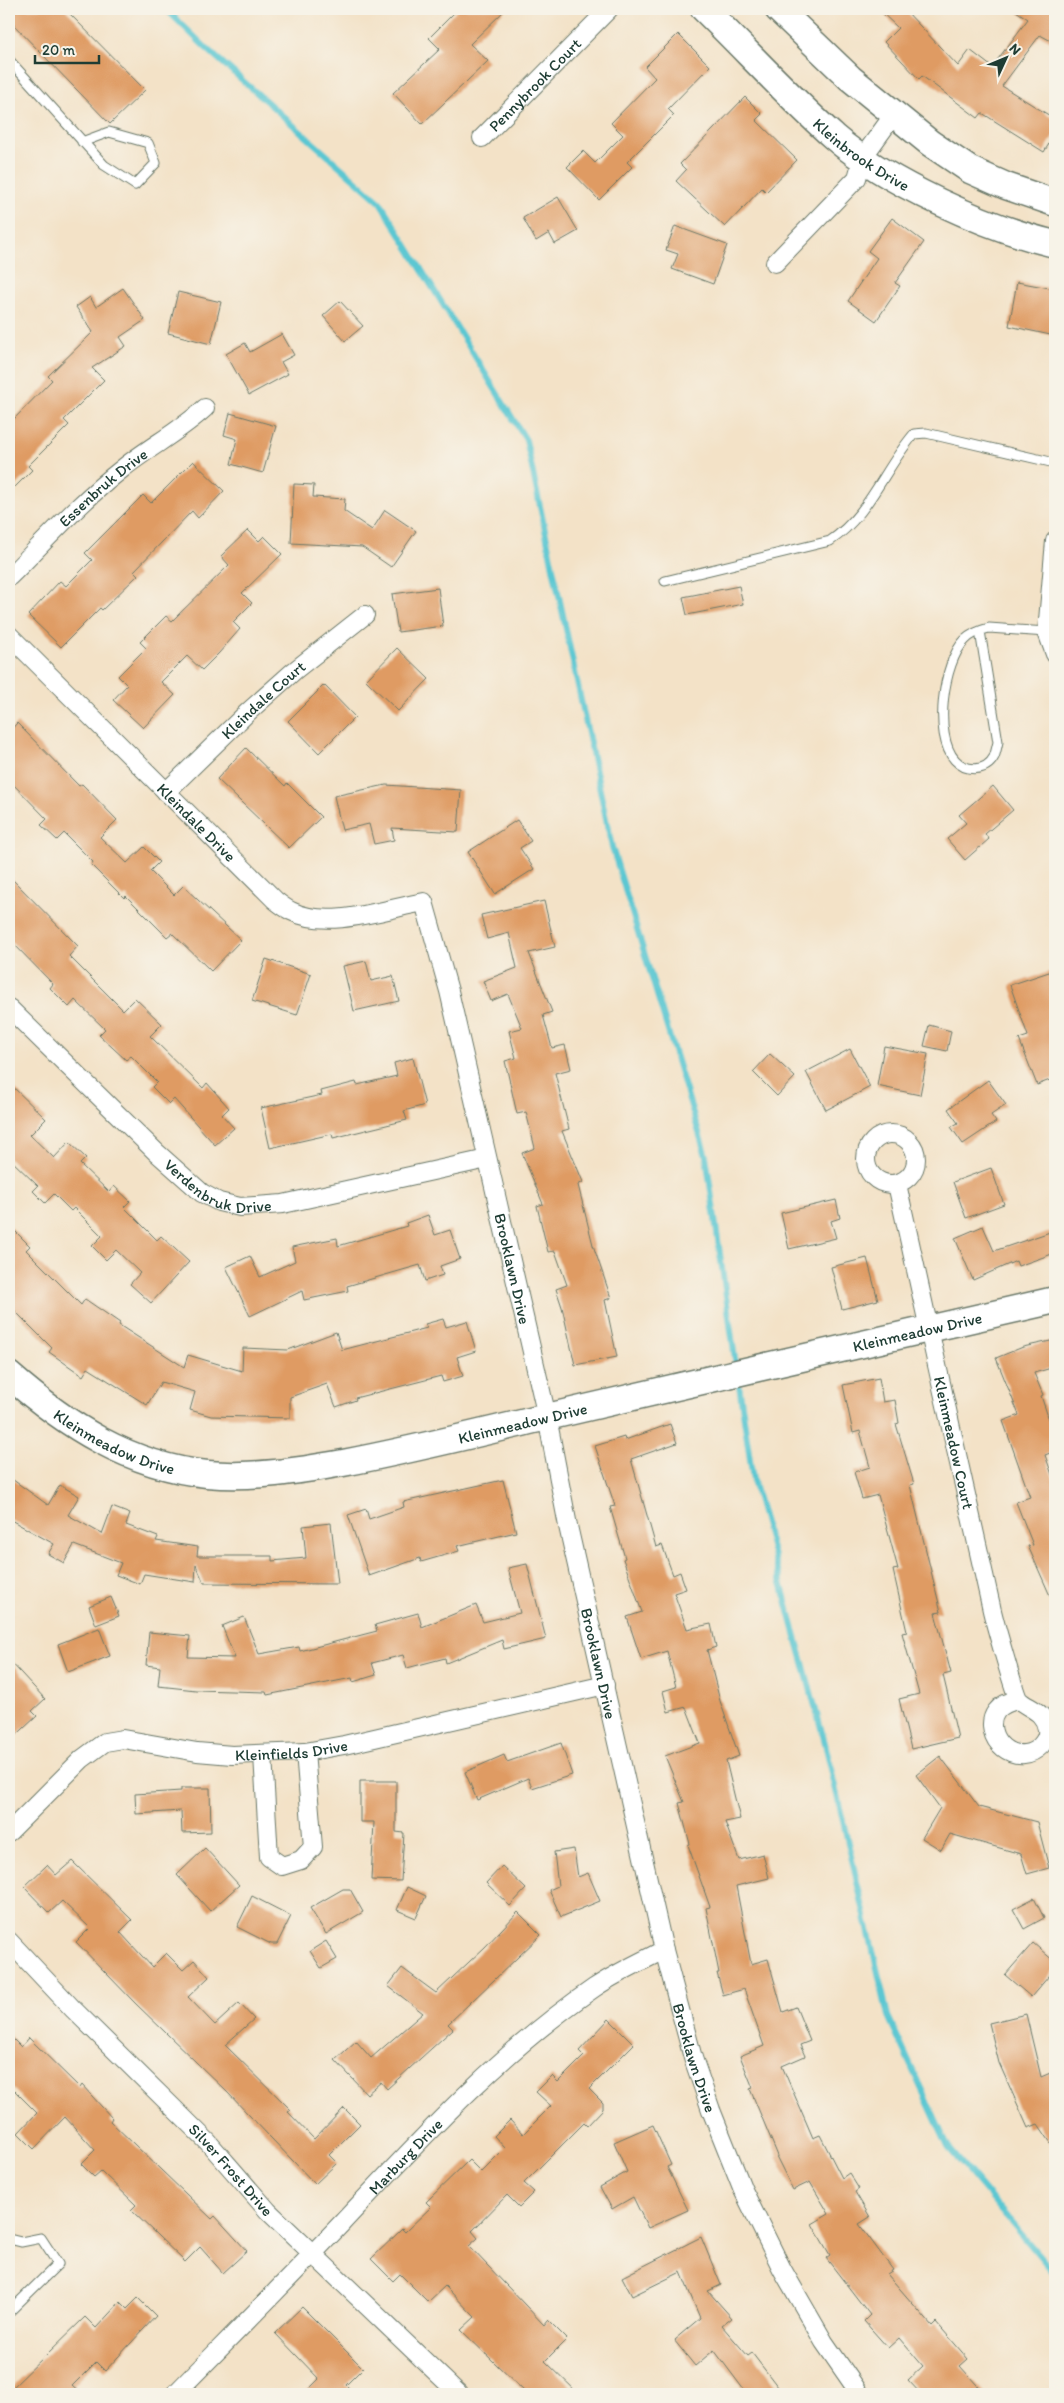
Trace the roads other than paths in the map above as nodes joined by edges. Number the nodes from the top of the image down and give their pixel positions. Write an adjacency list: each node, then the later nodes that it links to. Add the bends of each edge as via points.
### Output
1 (609, 9): 6 (street, Pennybrook Court)
2 (704, 9): 8 (street, Kleinbrook Drive, via 835,138)
3 (778, 9): 5 (street, via 850,78)
4 (9, 60): 7 (lane)
5 (895, 114): 8 (street); 9 (street, via 970,170)
6 (482, 138)
7 (82, 142): 7 (lane, via 104,165 135,184 156,163 148,143 109,132)
8 (862, 158): 10 (street, Kleinbrook Drive, via 908,186 990,223 1028,238); 11 (street, via 857,178)
9 (1055, 203)
10 (1055, 244)
11 (774, 263)
12 (205, 408): 15 (street, Essenbruk Drive, via 189,423 122,469 80,505)
13 (1055, 463): 16 (lane, via 926,433 914,434 899,451 867,504 846,530 830,541)
14 (1055, 541): 19 (street)
15 (9, 577)
16 (665, 580)
17 (365, 615): 22 (street, Kleindale Court, via 294,671)
18 (980, 631): 18 (lane, via 966,639 956,652 942,710 946,739 954,759 974,770 985,766 994,757 998,742); 19 (lane, via 988,628)
19 (1051, 632): 21 (street)
20 (9, 635): 22 (street, Kleindale Drive)
21 (1055, 654)
22 (166, 792): 23 (street, Kleindale Drive, via 290,911 326,919)
23 (424, 902): 25 (street, Brooklawn Drive, via 449,991)
24 (9, 1008): 25 (street, Verdenbruk Drive, via 156,1152 202,1193 219,1202 240,1207 283,1204)
25 (487, 1159): 30 (street, Brooklawn Drive)
26 (896, 1184): 28 (street, Kleinmeadow Court)
27 (1055, 1300): 28 (street, Kleinmeadow Drive)
28 (929, 1329): 30 (street, Kleinmeadow Drive); 32 (street, Kleinmeadow Court, via 994,1618)
29 (9, 1375): 30 (street, Kleinmeadow Drive, via 94,1439 148,1462 205,1474 261,1475 315,1468 398,1453)
30 (548, 1417): 31 (street, Brooklawn Drive, via 568,1526)
31 (605, 1685): 33 (street, Kleinfields Drive); 37 (street, Brooklawn Drive)
32 (1019, 1700)
33 (305, 1752): 34 (street, Kleinfields Drive); 34 (street, via 313,1846 301,1860 282,1866 269,1857)
34 (263, 1755): 35 (street, Kleinfields Drive, via 197,1752 123,1739 105,1742 82,1759)
35 (9, 1832)
36 (9, 1940): 39 (street, Silver Frost Drive, via 73,2010 208,2142 268,2211)
37 (664, 1950): 39 (street, Marburg Drive, via 595,1988 544,2025 490,2071 441,2118); 43 (street, Brooklawn Drive, via 693,2058 743,2190 782,2269 824,2342)
38 (9, 2239): 40 (lane, via 21,2242 41,2238 58,2264)
39 (313, 2254): 41 (street, Marburg Drive); 42 (street, Silver Frost Drive)
40 (9, 2312)
41 (175, 2394)
42 (459, 2394)
43 (860, 2394)

